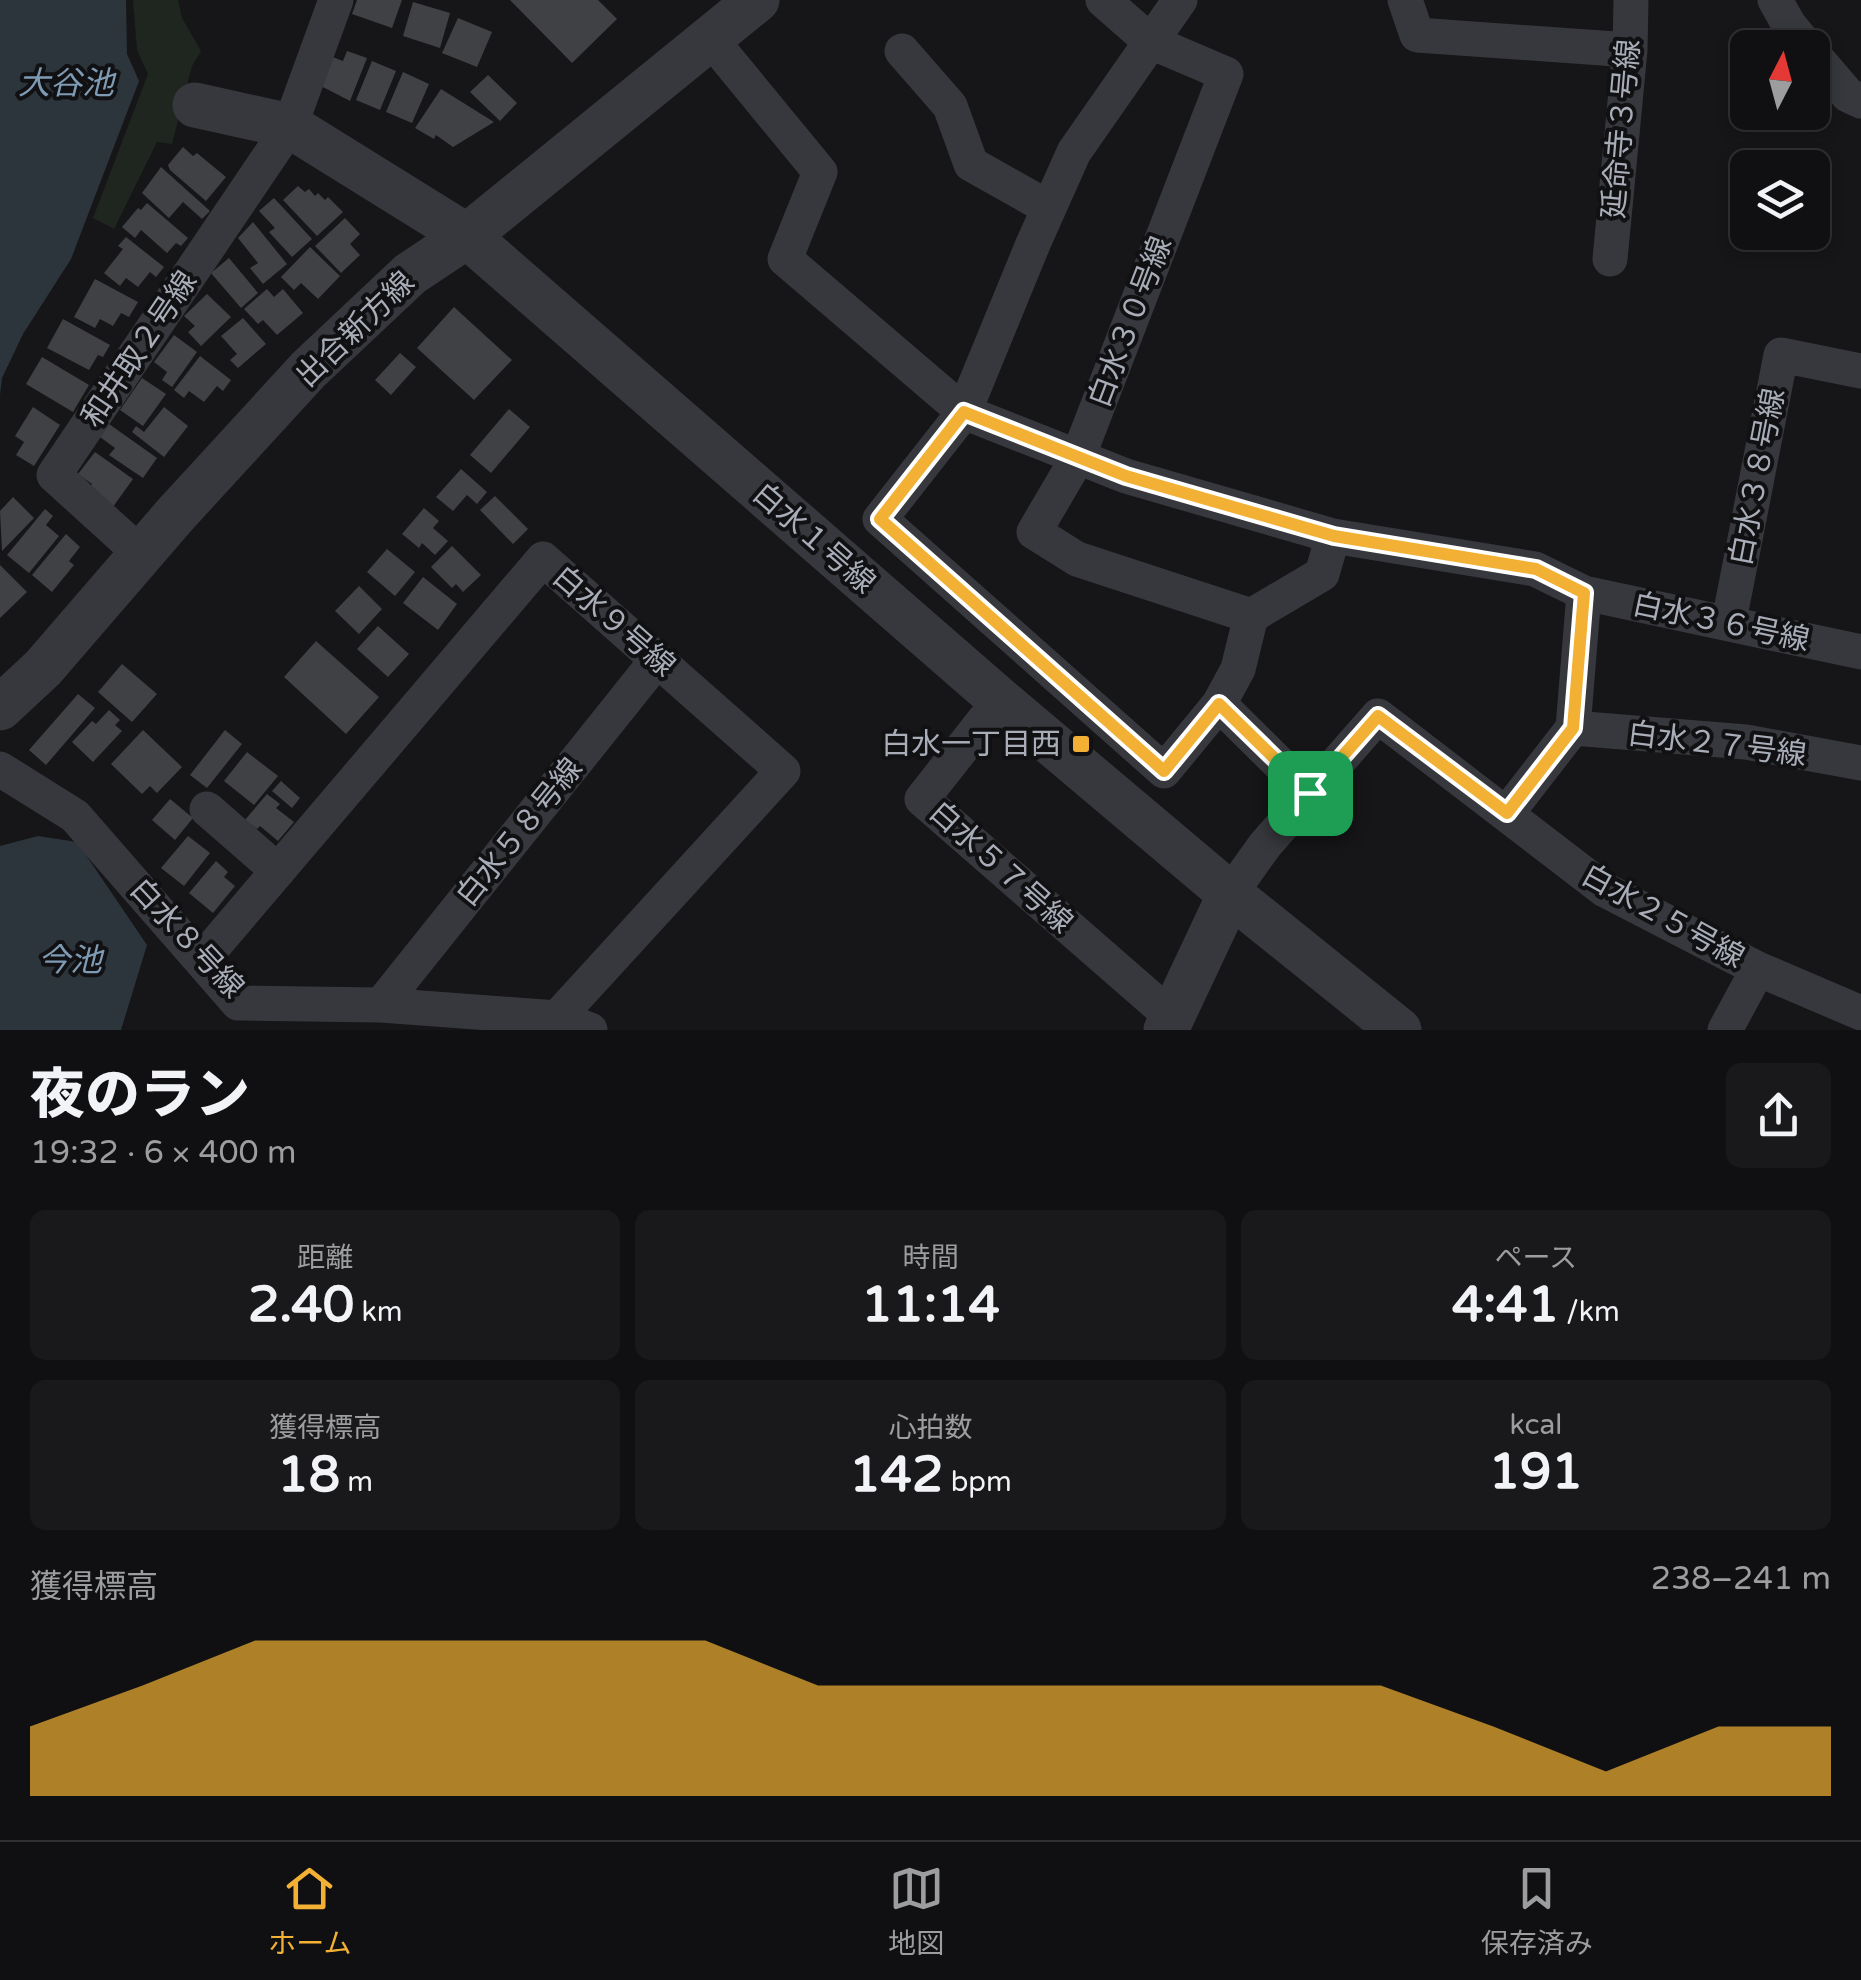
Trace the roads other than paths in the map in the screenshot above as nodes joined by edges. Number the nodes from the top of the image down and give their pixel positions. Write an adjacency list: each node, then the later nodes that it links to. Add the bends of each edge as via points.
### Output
1 (336, 0): 16 (street)
2 (758, 0): 9 (street, 出合新方線)
3 (1103, 0): 10 (street, 白水３０号線)
4 (1180, 0): 10 (street)
5 (1405, 0): 12 (street, via 1417,35)
6 (1631, 0): 12 (street, 延命寺３号線)
7 (1775, 0): 8 (street)
8 (1793, 30)
9 (709, 37): 18 (street, 出合新方線); 21 (street, via 820,172 786,259)
10 (1151, 42): 17 (street, via 1074,152); 22 (street, 白水３０号線, via 1226,74)
11 (902, 50): 17 (street, via 950,106 971,164)
12 (1630, 50): 19 (street, 延命寺３号線)
13 (1830, 74): 14 (street)
14 (1861, 102)
15 (195, 104): 16 (street, 白水１号線)
16 (290, 126): 18 (street, 白水１号線); 24 (street, 和井取２号線, via 54,475)
17 (1049, 208): 21 (street)
18 (467, 236): 24 (street, 出合新方線, via 410,274 326,352); 30 (street, 白水１号線)
19 (1610, 259)
20 (1861, 370): 27 (street, 白水３８号線, via 1780,355)
21 (964, 412): 22 (street); 31 (street, via 880,519 1164,771)
22 (1078, 457): 23 (street, 白水３６号線); 26 (street, via 1034,532 1077,558)
23 (1334, 536): 25 (street, 白水３６号線, via 1536,569); 26 (street, via 1322,574)
24 (141, 554): 32 (street, 出合新方線)
25 (1584, 593): 27 (street, 白水３６号線); 33 (street)
26 (1251, 616): 31 (street, via 1238,669)
27 (1729, 621): 28 (street, 白水３６号線)
28 (1861, 652)
29 (657, 660): 39 (street, 白水９号線, via 543,559); 43 (street, 白水５８号線); 45 (street, 白水９号線, via 784,770)
30 (1000, 700): 40 (street, 白水１号線); 46 (street, 白水５７号線, via 922,800)
31 (1219, 704): 36 (street)
32 (0, 708)
33 (1573, 728): 34 (street, 白水２７号線, via 1746,742); 38 (street)
34 (1861, 763)
35 (0, 769): 41 (street, 白水８号線, via 75,816)
36 (1310, 793): 38 (street, 白水２５号線, via 1378,716); 40 (street, 白水２５号線)
37 (207, 808): 39 (street)
38 (1507, 813): 42 (street, 白水２５号線, via 1605,890)
39 (278, 871): 41 (street, 白水９号線)
40 (1230, 894): 46 (street); 47 (street, 白水１号線)
41 (202, 960): 43 (street, 白水８号線, via 238,1003)
42 (1758, 969): 44 (street, 白水２５号線); 48 (street)
43 (381, 1005): 45 (street, 白水８号線)
44 (1861, 1012)
45 (574, 1024)
46 (1169, 1024)
47 (1399, 1030)
48 (1725, 1030)

